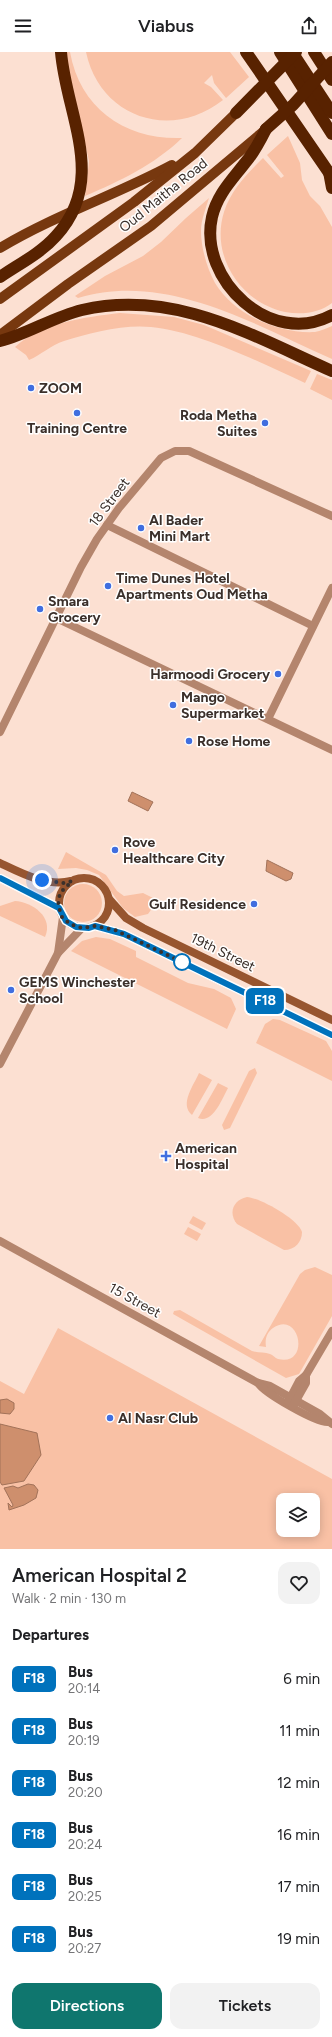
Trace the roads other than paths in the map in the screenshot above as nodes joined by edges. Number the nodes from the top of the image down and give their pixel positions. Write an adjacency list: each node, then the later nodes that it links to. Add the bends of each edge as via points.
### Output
1 (61, 52): 17 (highway, bridge, via 82,155 79,195 70,218 56,236)
2 (246, 52): 14 (highway)
3 (280, 52): 12 (highway)
4 (292, 52): 10 (highway)
5 (296, 52): 9 (highway, Oud Maitha Road, bridge)
6 (314, 52): 8 (highway)
7 (332, 62): 11 (highway, Oud Maitha Road, bridge)
8 (332, 80)
9 (236, 113): 13 (main road, Oud Maitha Road)
10 (332, 113)
11 (266, 129): 19 (highway, via 254,152 227,185 214,209 210,237 215,262 234,293 249,306 268,316 297,323 316,321); 20 (main road, Oud Maitha Road, via 152,226)
12 (332, 134)
13 (195, 153): 16 (main road, via 120,191 41,225); 18 (main road, Oud Maitha Road, via 113,218)
14 (330, 174): 15 (highway)
15 (332, 188)
16 (0, 248)
17 (0, 277)
18 (0, 299)
19 (332, 315)
20 (0, 335)
21 (0, 341): 22 (highway, via 54,318 82,310 112,305 156,305 214,320)
22 (332, 371)
23 (332, 516): 24 (street, 18 Street, via 194,453 175,451 160,458)
24 (107, 525): 26 (street, 18 Street, via 81,567); 27 (street)
25 (332, 588): 27 (street)
26 (56, 618): 28 (street); 29 (street, 18 Street)
27 (313, 626): 28 (street)
28 (268, 719): 30 (street)
29 (0, 732)
30 (332, 750)
31 (0, 863): 33 (main road, via 42,880 64,883)
32 (0, 878): 35 (main road)
33 (72, 881): 34 (main road, via 85,878 98,882 107,892); 35 (main road, via 61,892)
34 (109, 899): 37 (main road, via 106,915); 40 (main road, 19th Street, via 126,918 143,928)
35 (59, 908): 36 (main road)
36 (62, 917): 38 (main road, via 70,924); 39 (street)
37 (95, 926): 38 (main road); 41 (main road, 19th Street, via 124,934)
38 (82, 928): 39 (street)
39 (58, 953): 42 (street)
40 (332, 1020)
41 (332, 1035)
42 (0, 1064)
43 (0, 1241): 45 (street, 15 Street, via 258,1383 264,1390)
44 (332, 1331): 45 (street, via 306,1375 306,1383)
45 (292, 1402): 46 (street, 15 Street, via 318,1420)
46 (330, 1423)

